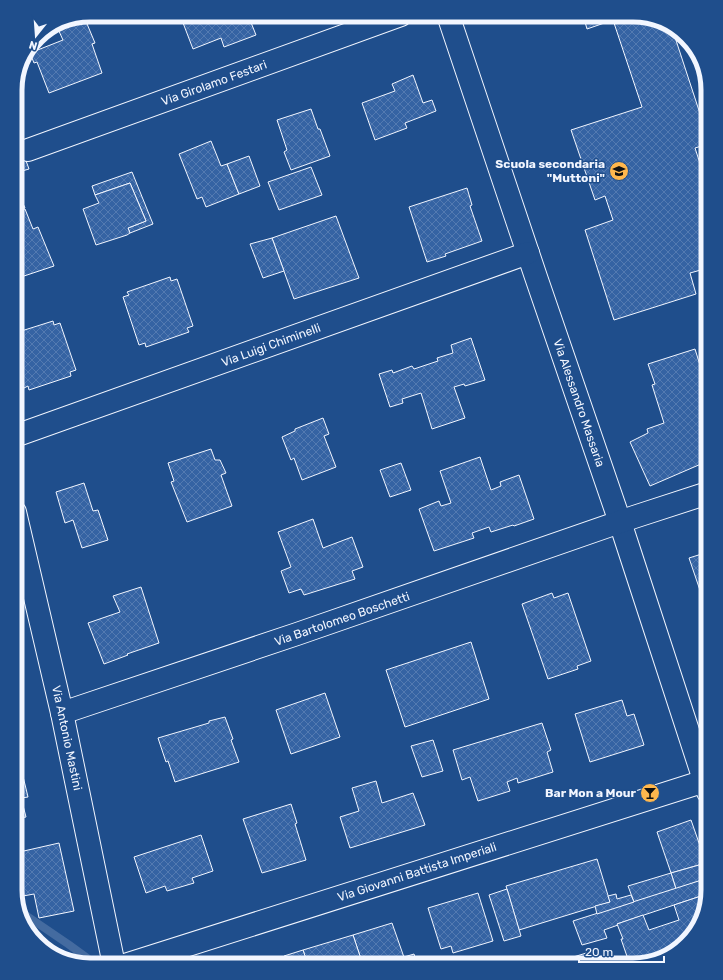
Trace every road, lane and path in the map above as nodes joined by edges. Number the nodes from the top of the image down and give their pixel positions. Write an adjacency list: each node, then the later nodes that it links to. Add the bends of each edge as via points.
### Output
1 (382, 22): 3 (street, Via Girolamo Festari)
2 (450, 22): 4 (street, Via Alessandro Massaria)
3 (28, 150)
4 (528, 253): 5 (street, Via Luigi Chiminelli); 7 (street, Via Alessandro Massaria)
5 (22, 434)
6 (701, 495): 7 (street, Via Bartolomeo Boschetti)
7 (620, 522): 9 (street, Via Bartolomeo Boschetti); 10 (street, Via Alessandro Massaria)
8 (22, 542): 9 (street, Via Antonio Mastini)
9 (62, 713): 12 (street, Via Antonio Mastini)
10 (701, 766)
11 (701, 786): 13 (street, Via Giovanni Battista Imperiali)
12 (113, 958)
13 (148, 958)

